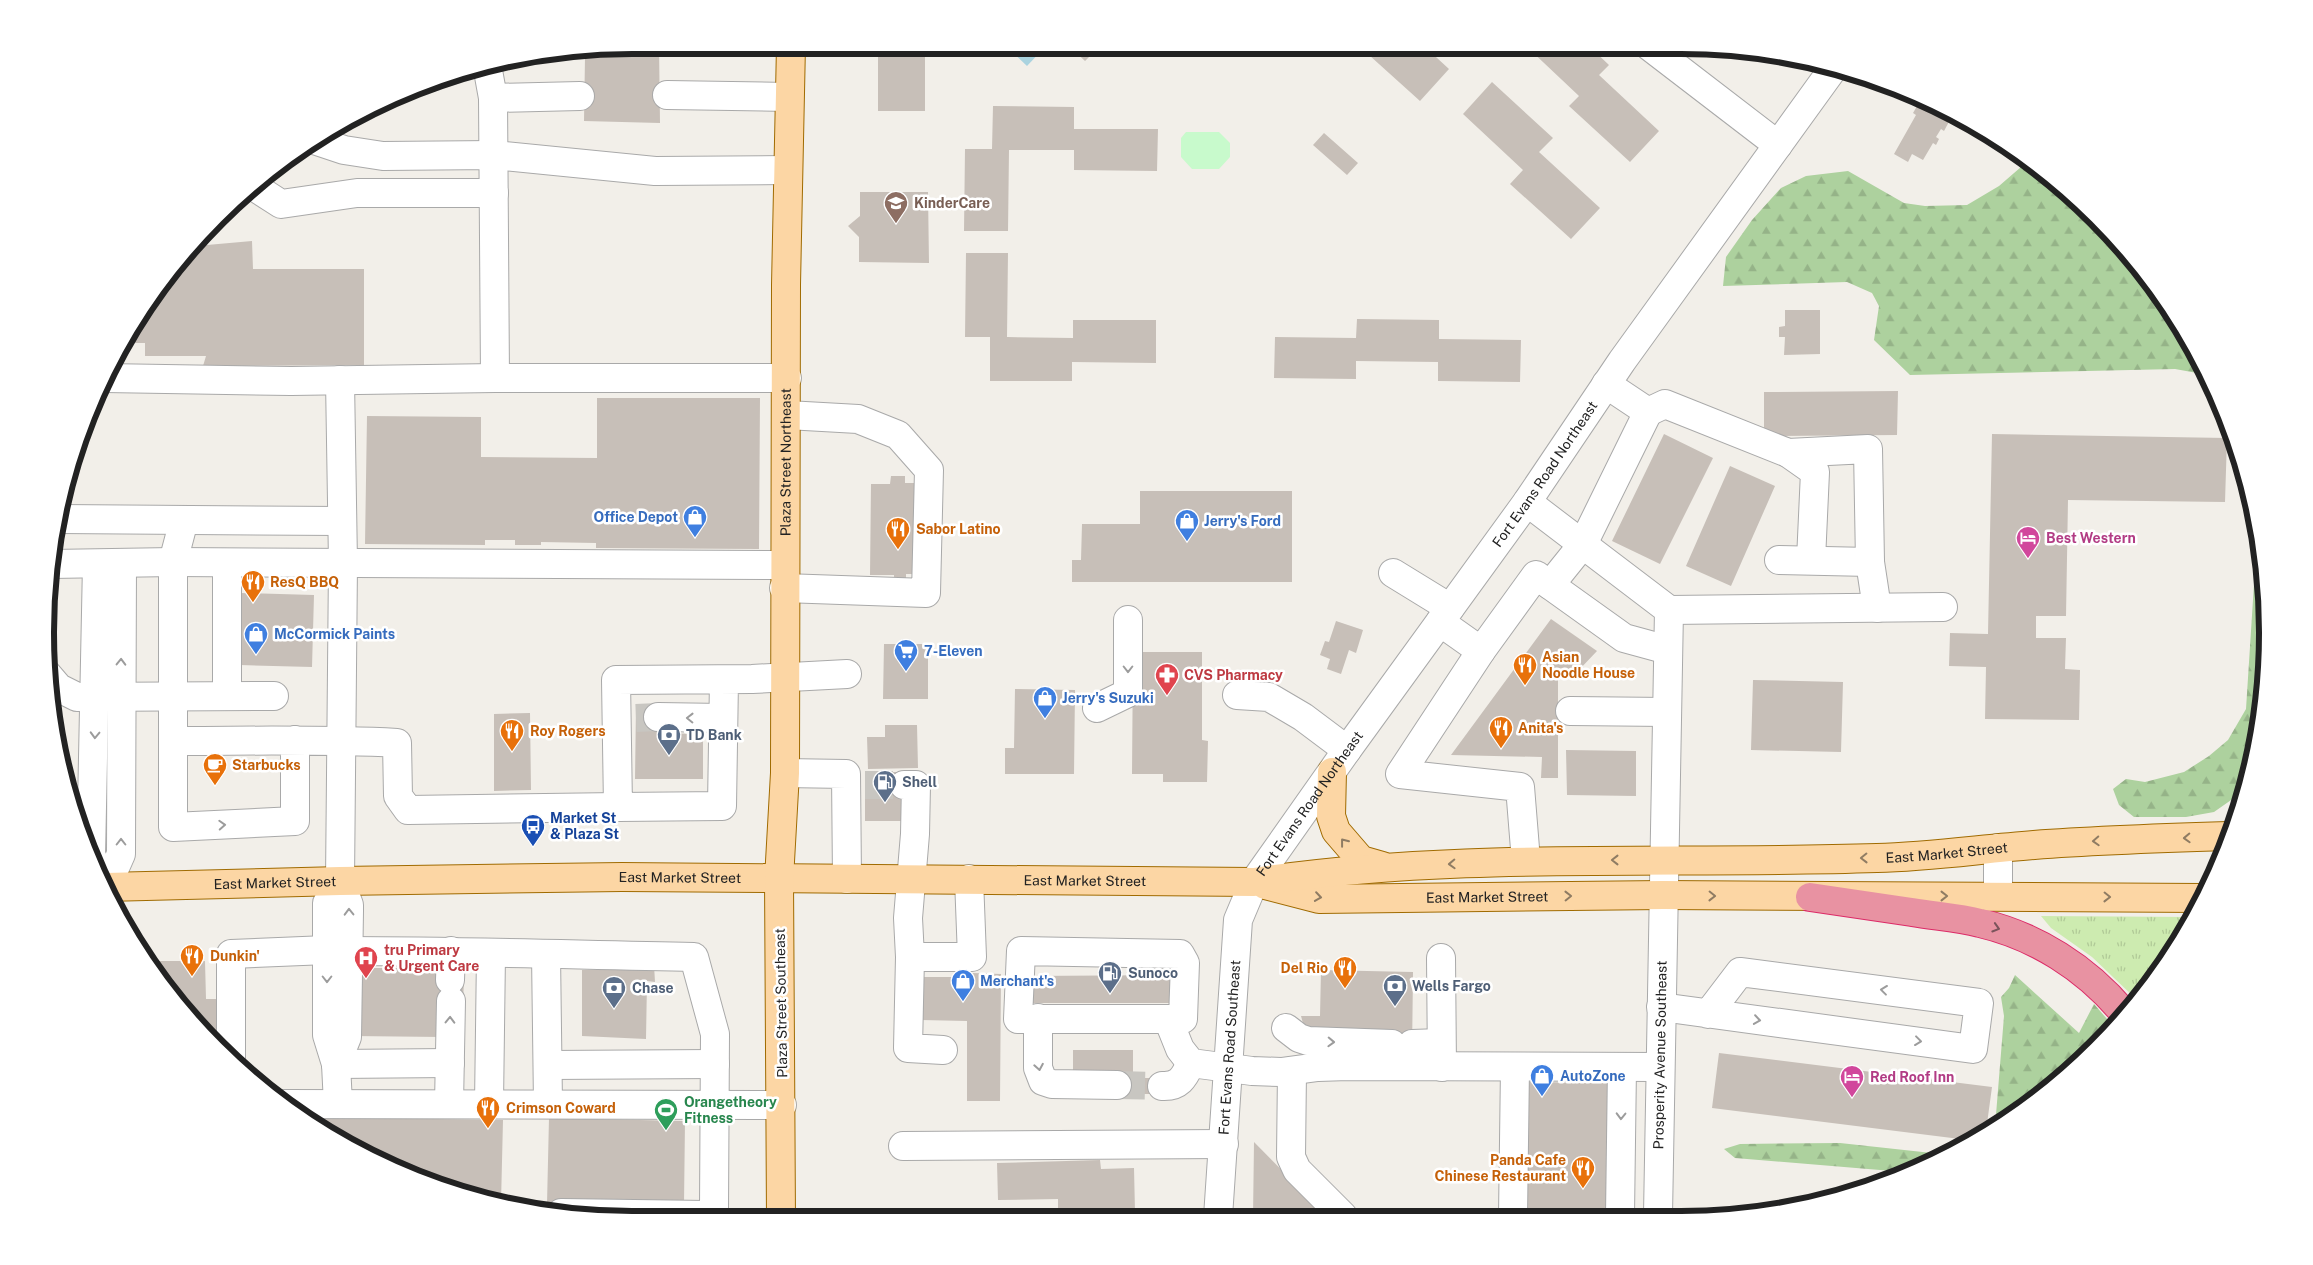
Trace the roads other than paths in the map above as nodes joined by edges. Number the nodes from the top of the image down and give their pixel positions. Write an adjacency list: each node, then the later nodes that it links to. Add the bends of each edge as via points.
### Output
1 (790, 54): 7 (main road, Plaza Street Northeast)
2 (1659, 54): 10 (street)
3 (488, 72): 8 (street)
4 (1830, 73): 10 (street, Fort Evans Road Northeast)
5 (667, 95): 7 (street)
6 (580, 96): 8 (street)
7 (788, 97): 12 (main road, Plaza Street Northeast)
8 (493, 98): 11 (street)
9 (324, 143): 11 (street, via 383,156)
10 (1778, 145): 19 (street, Fort Evans Road Northeast)
11 (494, 155): 12 (street, via 655,171); 14 (street)
12 (787, 170): 17 (main road, Plaza Street Northeast)
13 (259, 190): 14 (street, via 282,204 356,193)
14 (494, 193): 16 (street)
15 (113, 378): 18 (street)
16 (495, 378): 17 (street); 18 (street)
17 (787, 378): 21 (main road, Plaza Street Northeast)
18 (340, 380): 26 (street)
19 (1606, 384): 20 (street); 23 (street, Fort Evans Road Northeast)
20 (1648, 412): 22 (street, via 1665,404); 27 (street)
21 (787, 415): 37 (main road, Plaza Street Northeast); 37 (street, via 858,419 898,435 929,470 926,593)
22 (1788, 453): 29 (street, via 1815,472); 31 (street, via 1868,449)
23 (1527, 502): 27 (street); 42 (street, Fort Evans Road Northeast)
24 (65, 519): 25 (street)
25 (184, 520): 26 (street); 30 (street)
26 (342, 521): 33 (street)
27 (1583, 544): 38 (street); 41 (street)
28 (1779, 560): 29 (street)
29 (1811, 560): 31 (street)
30 (174, 562): 32 (street); 35 (street); 51 (street)
31 (1870, 562): 40 (street)
32 (228, 563): 33 (street); 52 (street)
33 (343, 563): 37 (street); 61 (street)
34 (58, 564): 35 (street)
35 (110, 564): 54 (street)
36 (1393, 573): 42 (street)
37 (784, 576): 47 (main road, Plaza Street Northeast)
38 (1550, 585): 44 (street, via 1624,638); 45 (street, via 1536,575)
39 (1943, 607): 40 (street)
40 (1877, 608): 41 (street)
41 (1669, 610): 44 (street)
42 (1445, 615): 45 (street); 63 (street, Fort Evans Road Northeast)
43 (1128, 620): 55 (street, one-way to 55, via 1128,692)
44 (1668, 650): 57 (street)
45 (1481, 651): 72 (street, via 1400,774 1520,787)
46 (847, 674): 47 (street)
47 (785, 678): 48 (street); 65 (main road, Plaza Street Northeast)
48 (724, 680): 58 (street, via 616,680); 59 (street)
49 (56, 684): 54 (street, via 77,697)
50 (1237, 695): 63 (street, via 1269,697)
51 (173, 696): 52 (street); 54 (street); 62 (street)
52 (227, 696): 53 (street)
53 (274, 696)
54 (108, 697): 69 (street)
55 (1097, 708)
56 (1570, 711): 57 (street)
57 (1667, 712): 71 (street)
58 (637, 717): 59 (street, one-way to 58); 67 (street)
59 (723, 718): 67 (street, via 722,806)
60 (295, 740): 61 (street); 62 (street); 62 (street, one-way to 60, via 174,827 295,821)
61 (342, 740): 67 (street, via 397,743 398,796 408,810); 78 (street)
62 (173, 741)
63 (1347, 750): 64 (street, Fort Evans Road Northeast)
64 (1332, 772): 73 (main road, one-way to 64, via 1361,860 1336,831 1332,816); 79 (street, Fort Evans Road Northeast)
65 (785, 773): 74 (main road, Plaza Street Northeast); 75 (street, via 850,775)
66 (904, 785): 76 (street, via 916,785)
67 (618, 807)
68 (2222, 836): 70 (main road, East Market Street, one-way to 70)
69 (93, 840)
70 (1998, 848): 71 (main road, East Market Street, one-way to 71, via 1877,858); 82 (street)
71 (1664, 860): 72 (main road, East Market Street, one-way to 72); 81 (street)
72 (1526, 862): 73 (main road, East Market Street, one-way to 73)
73 (1384, 867): 79 (main road, East Market Street, via 1324,871)
74 (779, 879): 75 (main road, East Market Street); 78 (main road, East Market Street, via 622,877); 118 (main road, Plaza Street Southeast)
75 (847, 879): 76 (main road, East Market Street)
76 (911, 879): 77 (main road, East Market Street); 89 (street)
77 (969, 879): 79 (main road, East Market Street); 89 (street, via 972,957)
78 (340, 881): 80 (main road, East Market Street); 85 (street, via 327,903)
79 (1254, 882): 81 (main road, East Market Street, one-way to 81, via 1319,899); 108 (street, Fort Evans Road Southeast, via 1238,920)
80 (112, 887)
81 (1663, 896): 83 (main road, East Market Street, one-way to 83); 91 (street, Prosperity Avenue Southeast)
82 (1998, 896): 83 (main road, East Market Street, one-way to 82); 84 (main road, East Market Street, one-way to 84)
83 (1810, 897): 92 (highway, one-way to 92, via 1980,922 2015,934 2050,950 2081,971)
84 (2195, 898)
85 (338, 950): 86 (street); 97 (street, via 231,954); 102 (street, via 327,1035)
86 (451, 950): 87 (street); 100 (street, one-way to 86)
87 (491, 954): 88 (street); 115 (street)
88 (546, 954): 103 (street, via 694,957 715,1034); 104 (street)
89 (910, 957): 98 (street, via 908,1048)
90 (1441, 958): 99 (street)
91 (1661, 1007): 93 (street); 106 (street, Prosperity Avenue Southeast)
92 (2120, 1009)
93 (1708, 1014): 93 (street, one-way to 93, via 1973,1049 1979,1003 1740,972)
94 (1038, 1018): 95 (street); 95 (street, via 1018,1019 1021,951 1180,954 1185,963 1183,1019); 110 (street, one-way to 110, via 1038,1068 1043,1081 1052,1084)
95 (1168, 1019): 101 (street, via 1180,1049)
96 (1286, 1028): 99 (street, one-way to 99, via 1308,1041 1402,1044)
97 (231, 1049)
98 (943, 1050)
99 (1441, 1055): 107 (street); 109 (street)
100 (450, 1063): 102 (street); 114 (street)
101 (1191, 1063): 108 (street); 111 (street, via 1183,1080 1172,1086)
102 (336, 1064): 113 (street)
103 (715, 1064): 104 (street); 117 (street)
104 (548, 1065): 116 (street)
105 (1622, 1067): 106 (street); 107 (street); 126 (street, one-way to 126)
106 (1660, 1067): 127 (street, Prosperity Avenue Southeast)
107 (1515, 1068): 125 (street)
108 (1228, 1069): 109 (street); 119 (street, Fort Evans Road Southeast)
109 (1292, 1071): 124 (street, via 1291,1157 1296,1170)
110 (1117, 1085)
111 (1162, 1086)
112 (297, 1104): 113 (street)
113 (338, 1104): 114 (street)
114 (449, 1104): 115 (street)
115 (489, 1104): 116 (street)
116 (548, 1104): 117 (street)
117 (714, 1104): 118 (street); 121 (street, via 715,1202)
118 (782, 1105): 122 (main road, Plaza Street Southeast)
119 (1224, 1144): 120 (street); 123 (street, Fort Evans Road Southeast)
120 (903, 1146)
121 (711, 1211)
122 (782, 1211)
123 (1218, 1211)
124 (1338, 1211)
125 (1513, 1211)
126 (1620, 1211)
127 (1658, 1211)

